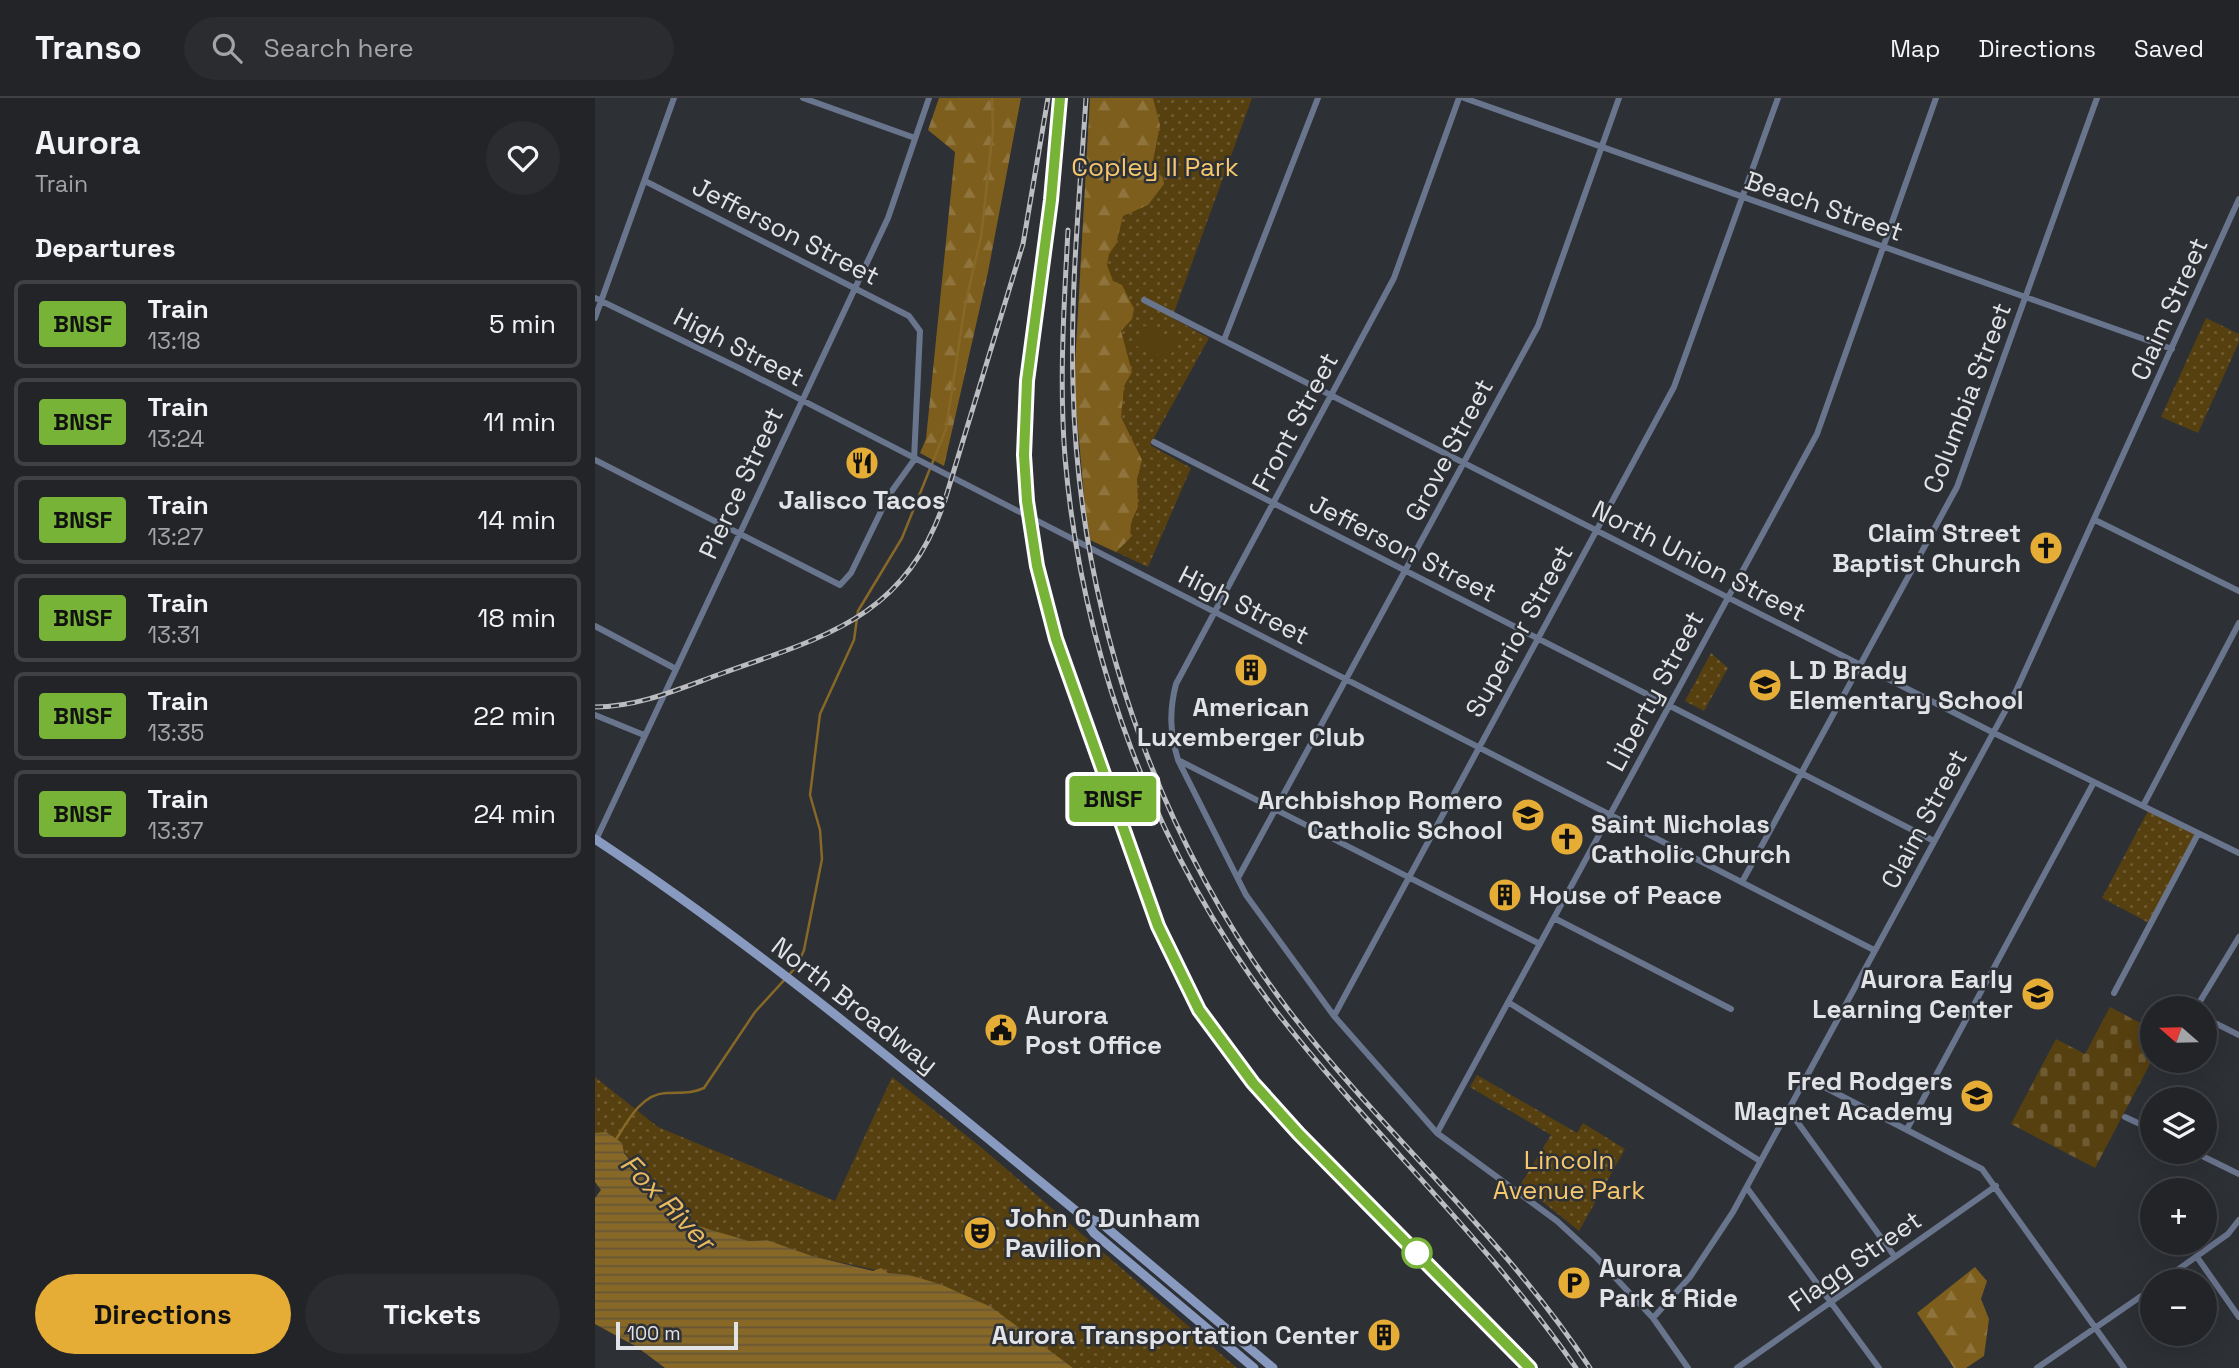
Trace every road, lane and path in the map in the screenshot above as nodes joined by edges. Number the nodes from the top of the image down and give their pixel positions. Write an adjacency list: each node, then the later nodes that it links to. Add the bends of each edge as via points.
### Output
1 (674, 98): 12 (street)
2 (803, 98): 10 (street)
3 (929, 98): 10 (street, Pierce Street)
4 (1318, 98): 23 (street)
5 (1461, 98): 11 (street, Beach Street); 25 (street, Front Street, via 1394,278)
6 (1619, 98): 11 (street, Grove Street)
7 (1778, 98): 13 (street, Superior Street)
8 (1936, 98): 17 (street, Liberty Street)
9 (2097, 98): 19 (street, Columbia Street)
10 (915, 138): 18 (street, Pierce Street, via 888,218)
11 (1601, 147): 13 (street, Beach Street); 29 (street, Grove Street, via 1538,326)
12 (645, 181): 18 (street, Jefferson Street); 20 (street)
13 (1743, 197): 17 (street, Beach Street); 32 (street, Superior Street, via 1681,370)
14 (2239, 199): 15 (street, Claim Street)
15 (2230, 220): 16 (street); 24 (street, Claim Street)
16 (2239, 224)
17 (1884, 247): 19 (street, Beach Street); 36 (street, Liberty Street, via 1817,434)
18 (854, 288): 26 (street, Pierce Street); 33 (street, Jefferson Street, via 909,316 920,331 914,460 889,495 851,573 840,585)
19 (2026, 298): 24 (street, Beach Street); 41 (street, Columbia Street, via 1965,468)
20 (598, 299): 22 (street); 26 (street, High Street)
21 (1144, 300): 23 (street, North Union Street)
22 (595, 318)
23 (1224, 340): 25 (street, North Union Street)
24 (2172, 349): 31 (street, Claim Street)
25 (1332, 394): 29 (street, North Union Street); 30 (street, Front Street)
26 (801, 400): 33 (street, Pierce Street); 37 (street, High Street)
27 (1154, 442): 30 (street, Jefferson Street)
28 (595, 460): 33 (street)
29 (1464, 462): 32 (street, North Union Street); 34 (street, Grove Street)
30 (1273, 503): 34 (street, Jefferson Street); 37 (street, Front Street)
31 (2095, 520): 35 (street); 46 (street, Claim Street)
32 (1596, 530): 36 (street, North Union Street); 40 (street, Superior Street)
33 (738, 534): 42 (street, Pierce Street)
34 (1406, 571): 40 (street, Jefferson Street); 43 (street, Grove Street)
35 (2239, 591)
36 (1728, 597): 41 (street, North Union Street); 44 (street, Liberty Street)
37 (1214, 612): 43 (street, High Street); 49 (street, Front Street, via 1172,699 1171,738)
38 (2239, 623): 52 (street)
39 (595, 626): 42 (street)
40 (1537, 638): 44 (street, Jefferson Street); 48 (street, Superior Street)
41 (1860, 664): 46 (street, North Union Street); 50 (street, Columbia Street)
42 (676, 669): 47 (street, Pierce Street)
43 (1347, 679): 48 (street, High Street); 53 (street, Grove Street)
44 (1669, 706): 50 (street, Jefferson Street); 54 (street, Liberty Street)
45 (595, 715): 47 (street)
46 (1992, 732): 51 (street, North Union Street); 57 (street, Claim Street)
47 (644, 735): 56 (street, Pierce Street)
48 (1478, 748): 54 (street, High Street); 60 (street, Superior Street)
49 (1178, 760): 53 (street); 59 (street, Front Street)
50 (1801, 773): 57 (street, Jefferson Street); 61 (street, Columbia Street)
51 (2094, 782): 52 (street, North Union Street); 77 (street)
52 (2143, 806): 55 (street, North Union Street)
53 (1275, 810): 59 (street, Grove Street); 60 (street)
54 (1610, 815): 61 (street, High Street); 62 (street, Liberty Street)
55 (2198, 834): 58 (street, North Union Street); 66 (street)
56 (595, 840): 84 (main road, North Broadway, via 781,972)
57 (1934, 841): 65 (street, Claim Street)
58 (2239, 853)
59 (1238, 878): 70 (street, Front Street)
60 (1408, 878): 64 (street); 70 (street, Superior Street)
61 (1742, 882): 65 (street, High Street)
62 (1554, 918): 64 (street, Liberty Street); 69 (street)
63 (2239, 937): 67 (street)
64 (1540, 944): 68 (street, Liberty Street)
65 (1874, 950): 73 (street, Claim Street)
66 (2114, 993)
67 (2203, 996)
68 (1508, 1002): 78 (street, Liberty Street); 79 (street)
69 (1731, 1009)
70 (1334, 1016): 78 (street, Front Street)
71 (2217, 1024): 72 (street)
72 (2239, 1035)
73 (1805, 1077): 74 (street, Claim Street); 77 (street)
74 (1788, 1109): 79 (street, Claim Street); 86 (street)
75 (2126, 1116): 76 (street)
76 (2140, 1123)
77 (1907, 1129): 82 (street, via 1974,1164)
78 (1437, 1133): 92 (street, Front Street, via 1557,1221)
79 (1760, 1161): 83 (street, Claim Street)
80 (2217, 1163): 81 (street)
81 (2239, 1174)
82 (1996, 1186): 86 (street, Flagg Street); 93 (street)
83 (1747, 1188): 90 (street); 92 (street, Claim Street, via 1711,1248)
84 (1081, 1215): 94 (main road, North Broadway, via 1094,1233); 95 (main road, North Broadway, via 1101,1223)
85 (2239, 1220): 87 (street)
86 (1895, 1257): 90 (street, Flagg Street)
87 (2197, 1257): 88 (street); 91 (street)
88 (2180, 1269)
89 (2140, 1297): 93 (street)
90 (1831, 1301): 97 (street, Flagg Street); 98 (street)
91 (2239, 1317)
92 (1653, 1318): 96 (street, Front Street)
93 (2095, 1327): 99 (street); 100 (street)
94 (1254, 1368)
95 (1273, 1368)
96 (1688, 1368)
97 (1737, 1368)
98 (1879, 1368)
99 (2037, 1368)
100 (2125, 1368)

